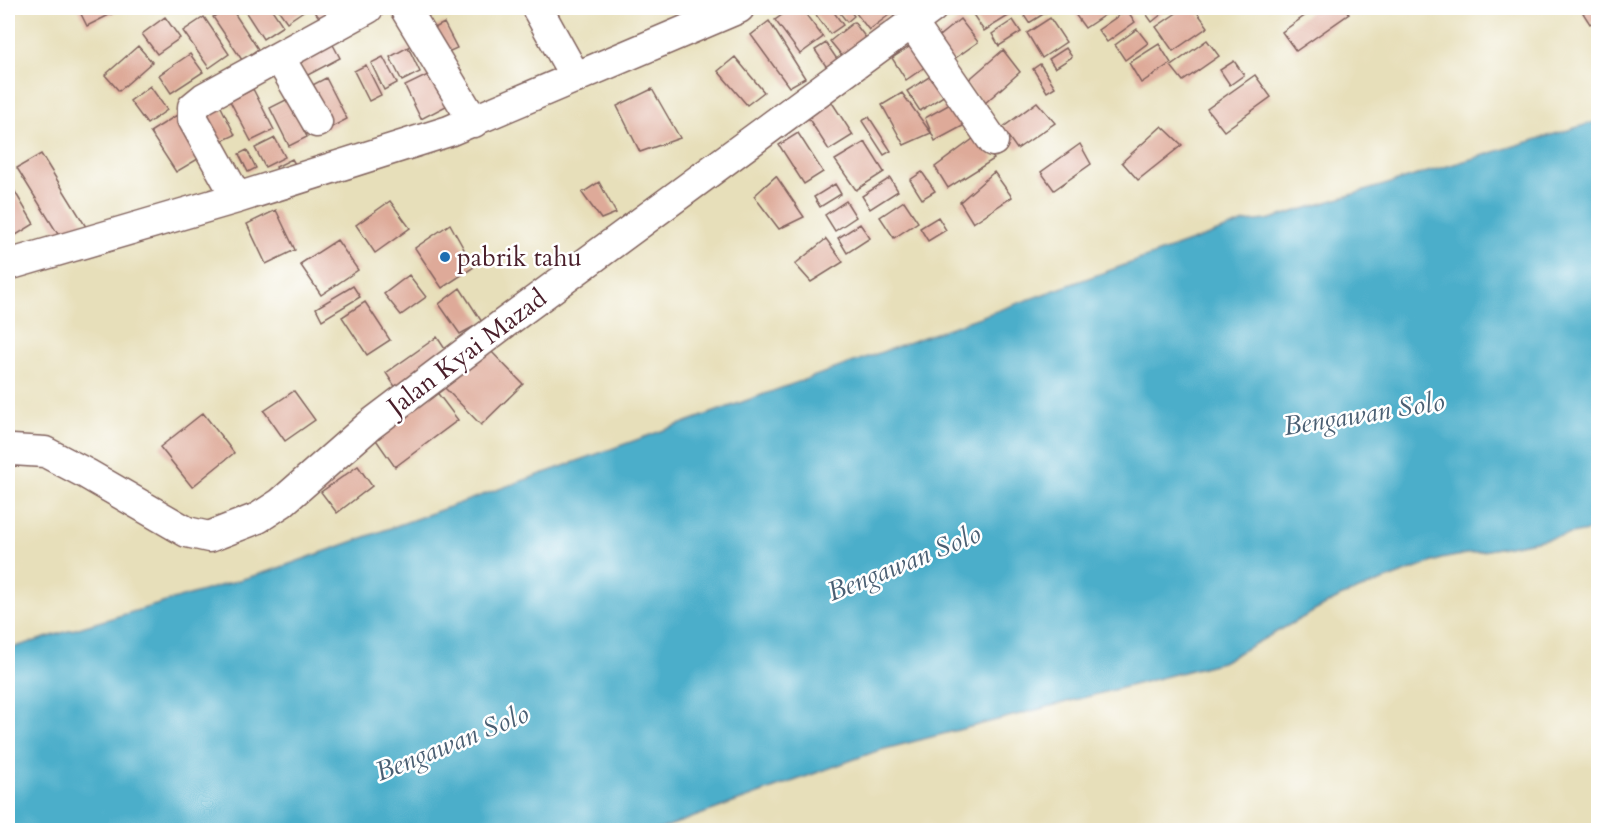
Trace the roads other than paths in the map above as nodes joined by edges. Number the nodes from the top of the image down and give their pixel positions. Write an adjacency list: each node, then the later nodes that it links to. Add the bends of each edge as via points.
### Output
1 (368, 8): 6 (street)
2 (405, 8): 9 (street)
3 (537, 8): 7 (street)
4 (739, 8): 7 (street)
5 (922, 15): 10 (street); 13 (street, Jalan Kyai Mazad, via 370,425 281,503 258,518 209,537 187,532 45,452)
6 (279, 57): 8 (street); 11 (street, via 193,107 193,119)
7 (576, 78): 9 (street)
8 (317, 122)
9 (474, 122): 11 (street)
10 (993, 141)
11 (237, 198): 12 (street)
12 (8, 265)
13 (8, 452)

